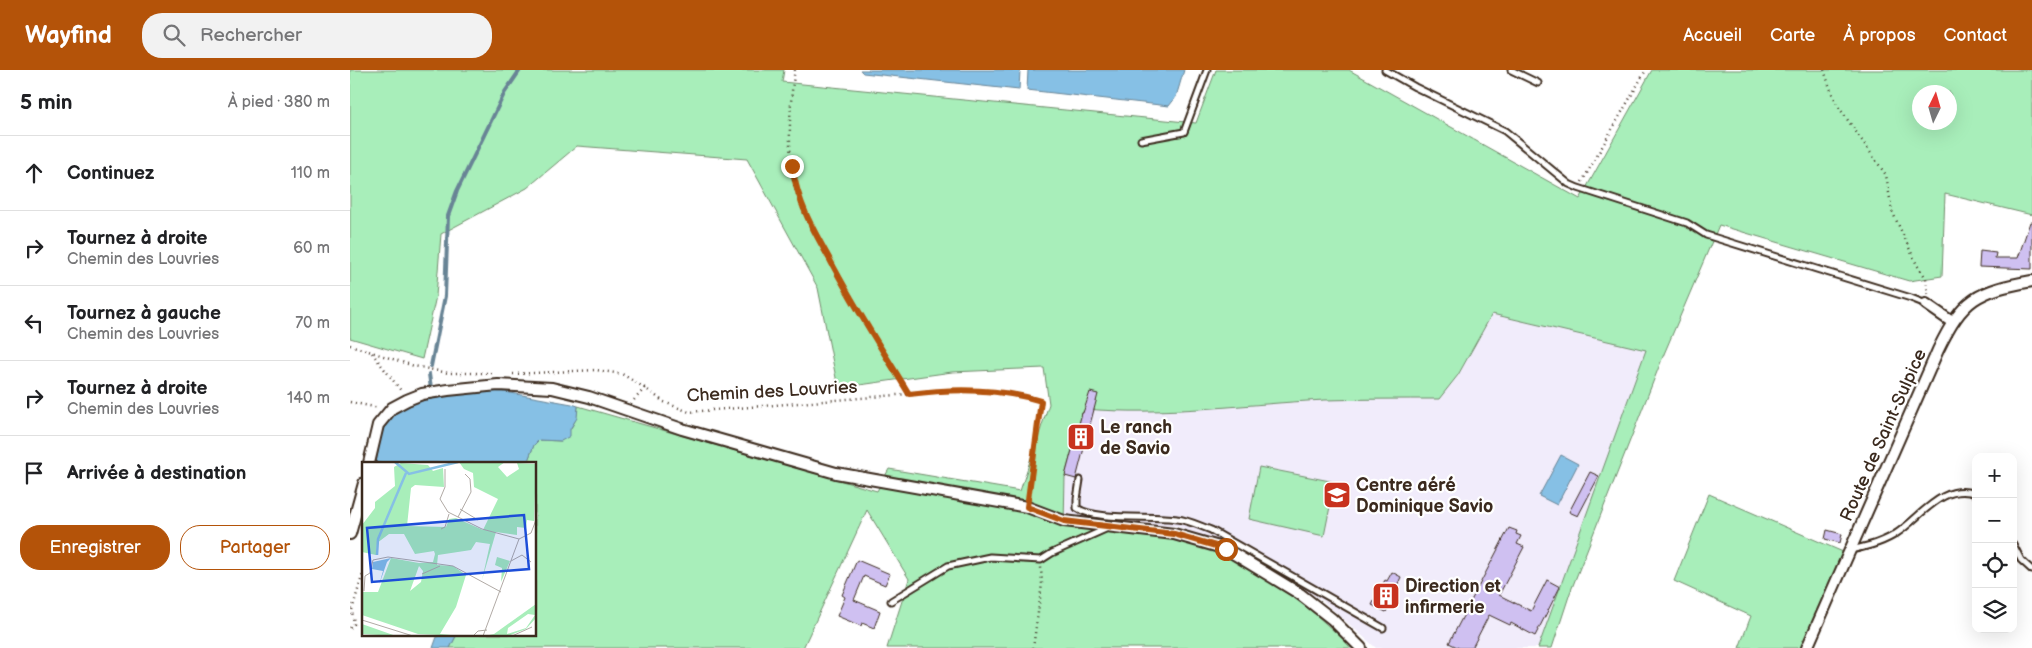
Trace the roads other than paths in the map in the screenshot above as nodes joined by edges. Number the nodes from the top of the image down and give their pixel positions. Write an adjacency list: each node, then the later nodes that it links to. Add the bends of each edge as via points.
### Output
1 (1207, 70): 5 (lane, via 1184,132)
2 (1385, 70): 7 (lane, via 1504,131 1578,188 1687,222 1706,234)
3 (1511, 70): 4 (lane)
4 (1538, 83)
5 (1141, 140)
6 (2032, 281): 8 (street, Route de Saint-Sulpice, via 1979,295 1960,310)
7 (1926, 304): 8 (street)
8 (1952, 322): 15 (street, Route de Saint-Sulpice)
9 (369, 462): 13 (street, via 378,425 385,414 407,400 422,394 498,385 552,388 589,396 682,429 836,473 1027,507 1064,521)
10 (1080, 480): 19 (lane, via 1076,499 1077,508 1082,512 1179,519 1210,530)
11 (362, 490): 14 (street)
12 (1972, 493): 15 (lane, via 1953,492 1938,498 1896,534 1873,546)
13 (1111, 527): 18 (lane, via 1041,560 990,557 948,566); 20 (street, via 1174,534 1226,549 1300,594)
14 (350, 534)
15 (1850, 550): 21 (street, Route de Saint-Sulpice)
16 (2017, 552): 17 (lane)
17 (2032, 570)
18 (892, 600)
19 (1383, 628)
20 (1361, 648)
21 (1806, 648)

